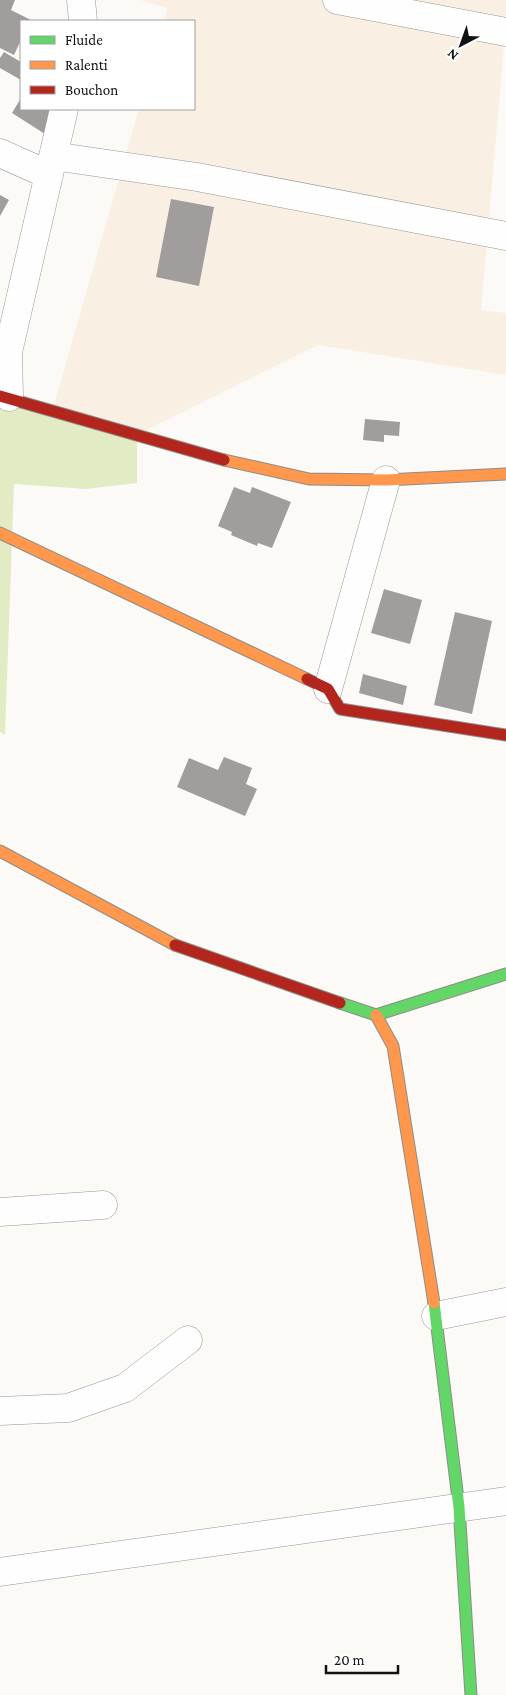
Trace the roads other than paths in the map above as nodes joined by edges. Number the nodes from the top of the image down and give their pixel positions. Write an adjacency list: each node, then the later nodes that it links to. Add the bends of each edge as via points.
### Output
1 (81, 0): 3 (street)
2 (337, 0): 4 (street)
3 (83, 20)
4 (506, 32)
5 (64, 110): 7 (street)
6 (0, 153): 7 (street)
7 (51, 166): 8 (street, via 197,177); 9 (street, via 8,352)
8 (506, 236)
9 (5, 397): 11 (street, via 209,456 309,479)
10 (506, 474): 11 (street)
11 (386, 480): 13 (street)
12 (0, 533): 13 (street)
13 (328, 689): 14 (street, via 340,709)
14 (506, 735)
15 (0, 851): 17 (street, via 180,947)
16 (506, 974): 17 (street)
17 (376, 1015): 21 (street, via 393,1046)
18 (103, 1205): 19 (street)
19 (0, 1212)
20 (506, 1302): 21 (street)
21 (436, 1316): 25 (street)
22 (188, 1340): 23 (street, via 125,1388 68,1408)
23 (0, 1411)
24 (506, 1501): 25 (street)
25 (459, 1507): 26 (street); 27 (street)
26 (0, 1572)
27 (471, 1695)

